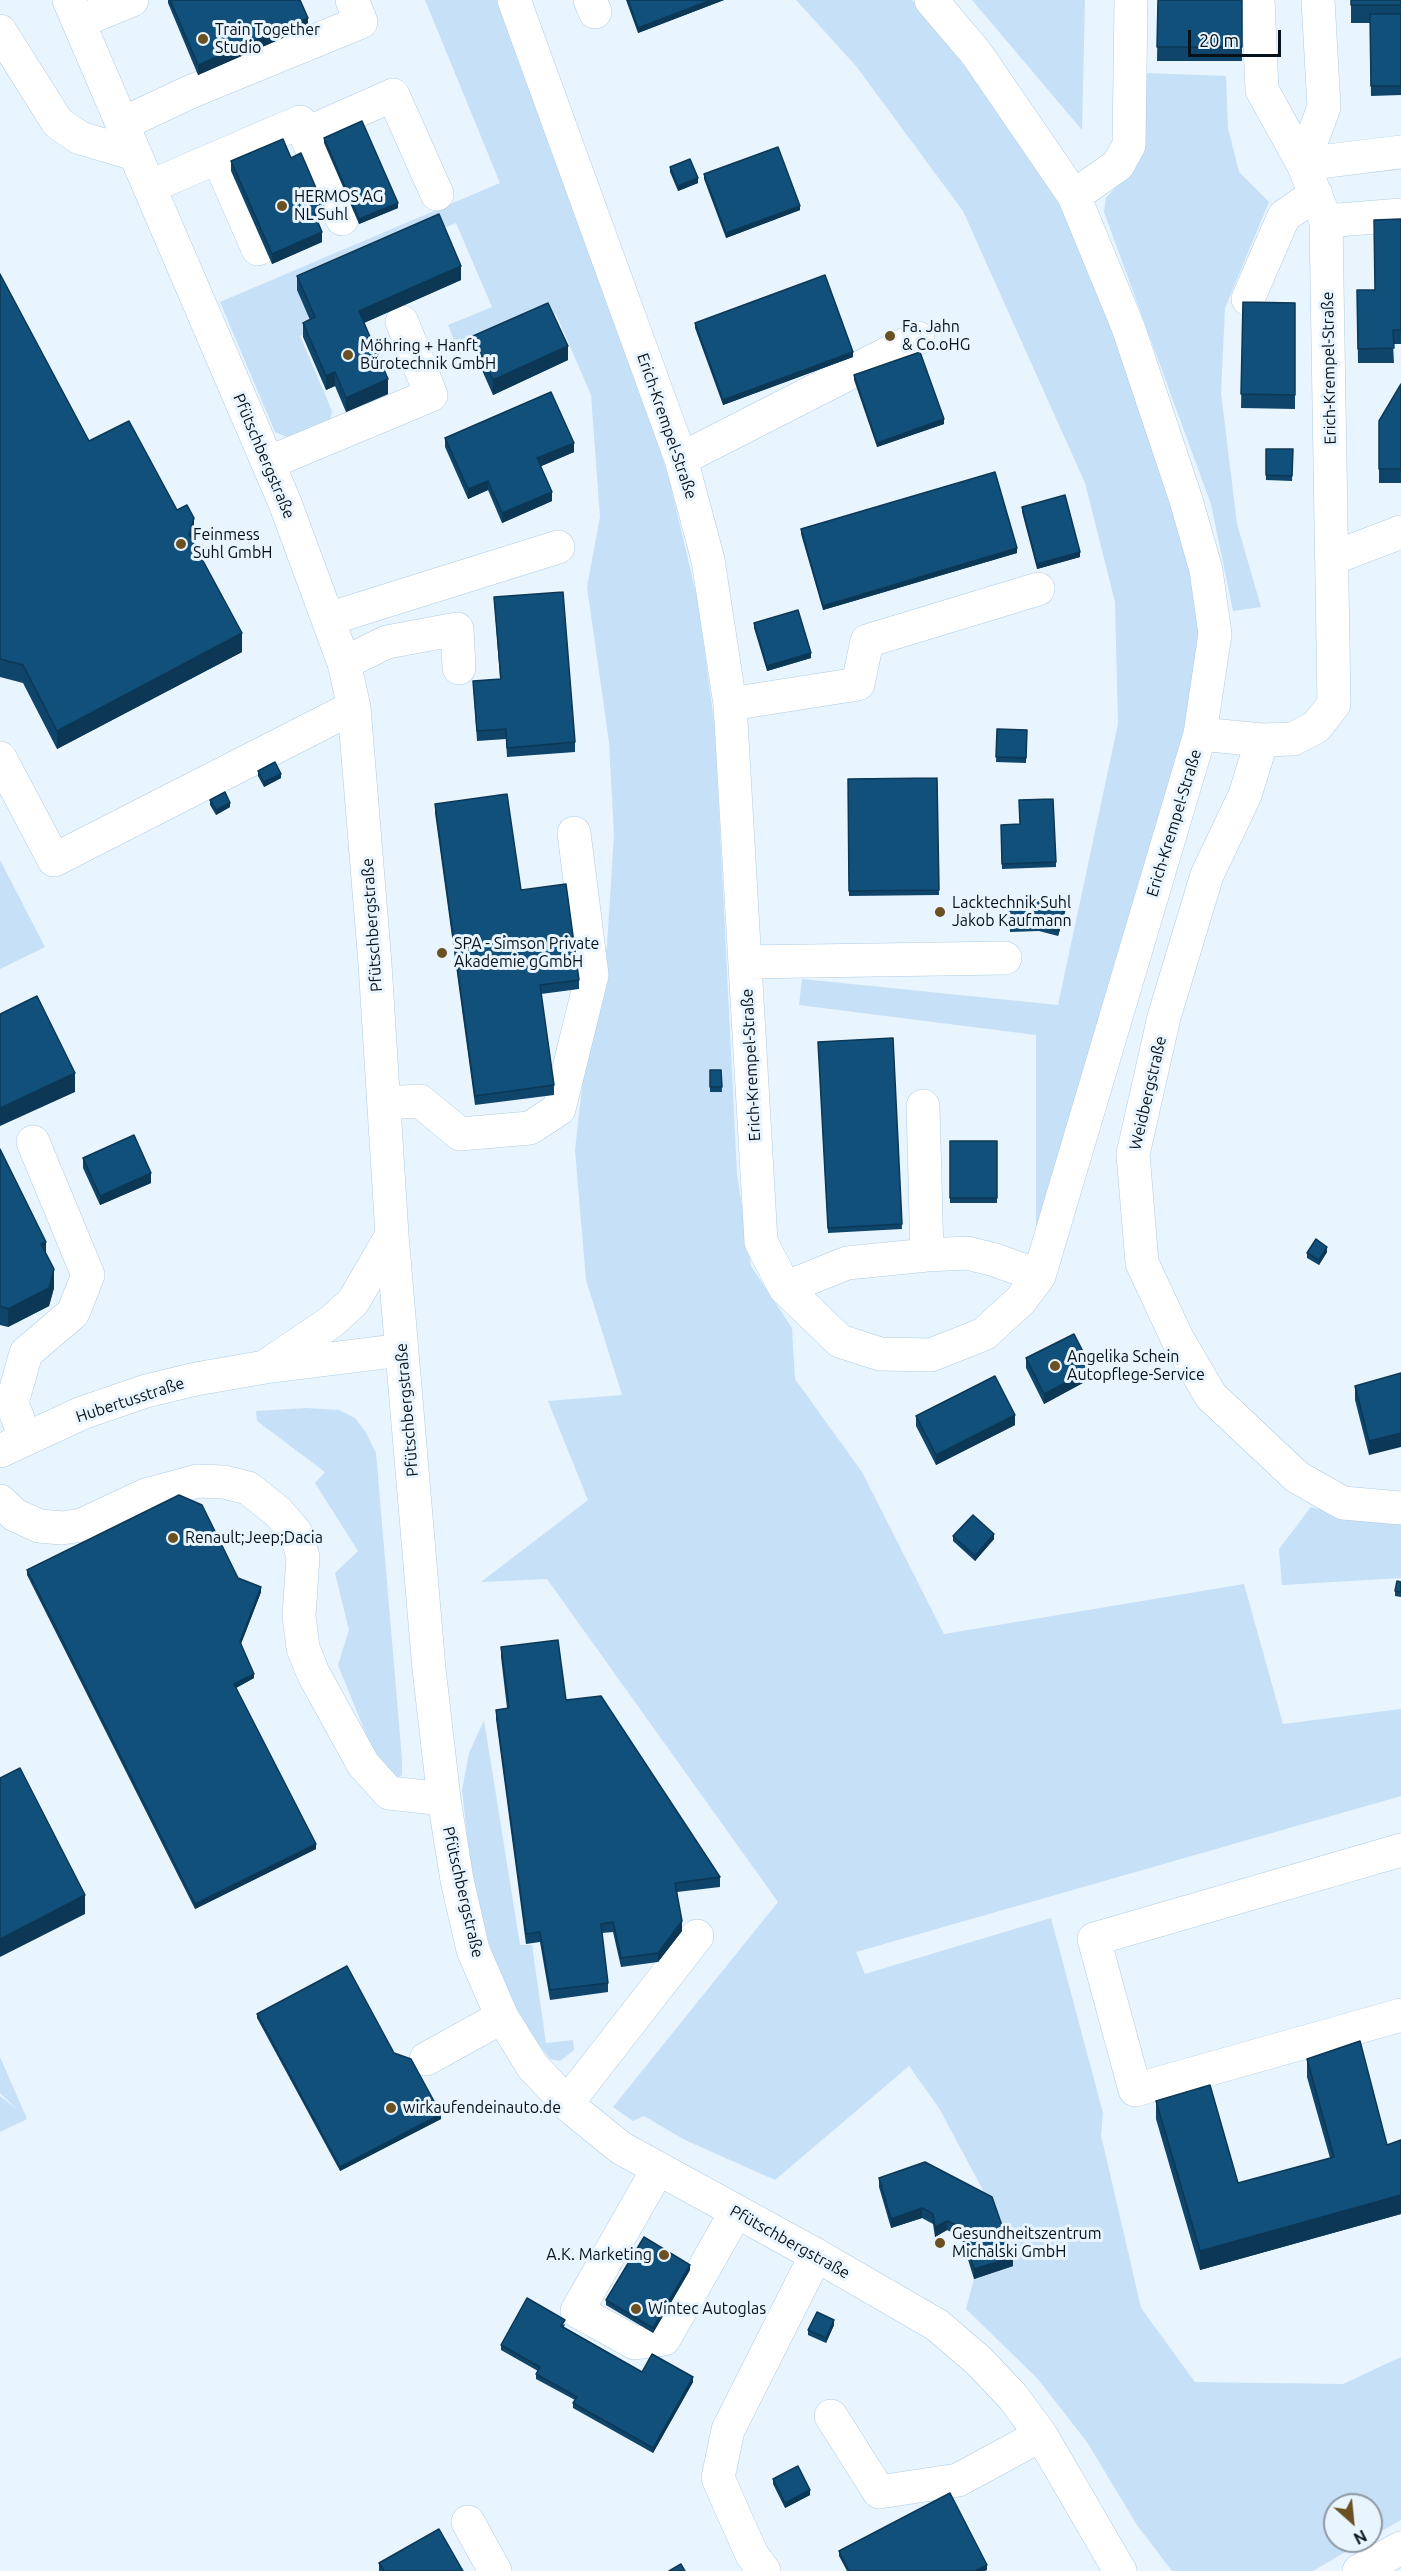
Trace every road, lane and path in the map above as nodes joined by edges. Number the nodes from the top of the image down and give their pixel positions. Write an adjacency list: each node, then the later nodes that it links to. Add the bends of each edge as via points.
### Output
1 (132, 0): 8 (street)
2 (352, 0): 10 (street, via 361,22)
3 (514, 0): 26 (street, Erich-Krempel-Straße)
4 (931, 0): 18 (street, Erich-Krempel-Straße, via 976,53)
5 (1131, 0): 18 (street, via 1129,145 1118,165)
6 (1258, 0): 15 (street, Erich-Krempel-Straße, via 1262,90)
7 (1318, 0): 15 (street, via 1324,107)
8 (74, 11): 10 (street, Pfütschbergstraße)
9 (0, 31): 13 (street, via 58,123 80,138)
10 (122, 124): 13 (street, Pfütschbergstraße)
11 (305, 134): 14 (street, via 300,122); 17 (street, via 393,95); 21 (street)
12 (1401, 152): 15 (street)
13 (135, 154): 16 (street, Pfütschbergstraße)
14 (218, 158): 16 (street); 22 (street)
15 (1303, 164): 19 (street, Erich-Krempel-Straße)
16 (149, 187): 27 (street, Pfütschbergstraße)
17 (437, 195)
18 (1074, 196): 37 (street, Erich-Krempel-Straße, via 1128,327 1206,570 1215,634)
19 (1321, 207): 20 (street); 23 (street, via 1284,216); 30 (street, Erich-Krempel-Straße)
20 (1401, 215)
21 (342, 219)
22 (258, 249)
23 (1248, 299)
24 (402, 322): 27 (street, via 431,395)
25 (918, 338): 26 (street)
26 (681, 459): 35 (street, Erich-Krempel-Straße, via 708,560)
27 (268, 463): 32 (street, Pfütschbergstraße)
28 (1401, 532): 30 (street)
29 (558, 547): 32 (street)
30 (1333, 558): 38 (street, Erich-Krempel-Straße, via 1334,704 1316,727 1293,739)
31 (1038, 589): 35 (street, via 867,641 858,684)
32 (328, 619): 33 (street, Pfütschbergstraße)
33 (344, 663): 34 (street, via 387,642 457,629); 36 (street, Pfütschbergstraße)
34 (459, 668)
35 (730, 704): 42 (street, Erich-Krempel-Straße)
36 (354, 707): 39 (street, via 54,860); 43 (street, Pfütschbergstraße)
37 (1200, 734): 38 (street, Erich-Krempel-Straße); 48 (street, Erich-Krempel-Straße)
38 (1262, 740): 54 (street, Weidbergstraße, via 1245,795 1207,875 1162,1028 1133,1154 1142,1263 1178,1340 1212,1396 1297,1477 1343,1503)
39 (0, 758)
40 (574, 833): 43 (street, via 592,975 559,1109 530,1128 460,1134 420,1101)
41 (1005, 958): 42 (street)
42 (746, 962): 49 (street, Erich-Krempel-Straße, via 761,1242)
43 (384, 1103): 46 (street, Pfütschbergstraße)
44 (923, 1106): 47 (street)
45 (33, 1142): 52 (street, via 88,1275 73,1313 26,1353 12,1403)
46 (392, 1235): 50 (street, Pfütschbergstraße); 51 (street, Hubertusstraße, via 353,1302 331,1323)
47 (927, 1255): 48 (street, via 967,1253); 49 (street, via 847,1263)
48 (1039, 1276): 49 (street, Erich-Krempel-Straße, via 1021,1300 984,1334 931,1355 880,1354 840,1341)
49 (785, 1288)
50 (402, 1350): 51 (street, Hubertusstraße); 55 (street, Pfütschbergstraße)
51 (265, 1367): 52 (street, Hubertusstraße, via 146,1391 82,1413)
52 (13, 1444)
53 (0, 1501): 55 (street, via 15,1515 39,1526 62,1528 82,1525 146,1495 198,1481 248,1488 278,1512 296,1533 303,1557 299,1616 303,1648 313,1674 363,1764 389,1793)
54 (1401, 1508)
55 (444, 1798): 59 (street, Pfütschbergstraße, via 473,1950)
56 (1401, 1850): 58 (street, via 1094,1939 1135,2090)
57 (697, 1936): 61 (street)
58 (1401, 2015)
59 (502, 2017): 60 (street); 61 (street, Pfütschbergstraße, via 533,2067)
60 (426, 2059)
61 (567, 2103): 62 (street, Pfütschbergstraße, via 621,2148)
62 (658, 2169): 63 (street, Pfütschbergstraße); 63 (street, via 577,2311 635,2343 664,2339)
63 (736, 2212): 64 (street, Pfütschbergstraße)
64 (816, 2255): 66 (street, Pfütschbergstraße, via 937,2325 1013,2397); 70 (street, via 728,2430 718,2478 752,2555)
65 (831, 2416): 66 (street, via 879,2492 958,2480)
66 (1041, 2436): 71 (street, Pfütschbergstraße)
67 (468, 2522): 69 (street)
68 (1401, 2548): 72 (street)
69 (495, 2571)
70 (764, 2571)
71 (1120, 2571)
72 (1359, 2571)

